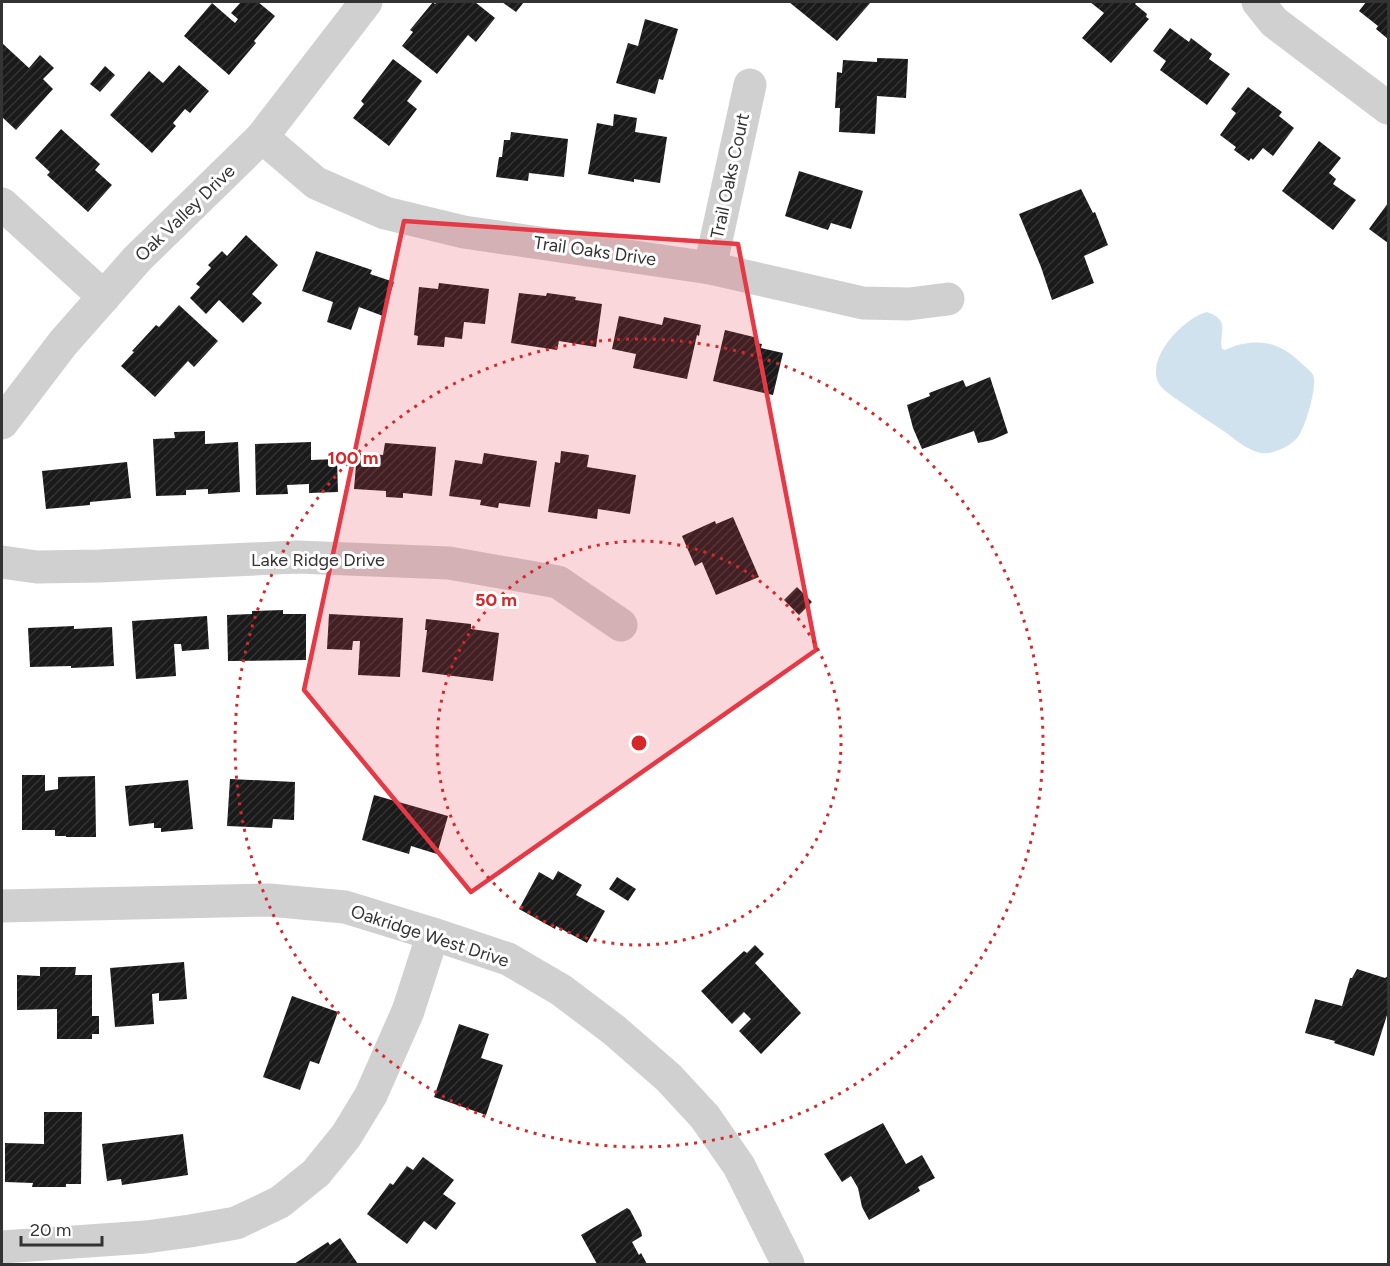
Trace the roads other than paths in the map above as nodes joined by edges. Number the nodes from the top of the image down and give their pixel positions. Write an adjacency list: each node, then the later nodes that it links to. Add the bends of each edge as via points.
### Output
1 (366, 2): 5 (street, Oak Valley Drive)
2 (1258, 2): 4 (street, via 1274,22)
3 (750, 85): 7 (street, Trail Oaks Court)
4 (1389, 108)
5 (262, 137): 7 (street, Trail Oaks Drive, via 315,183 385,213 464,232); 8 (street, Oak Valley Drive, via 137,259)
6 (2, 204): 8 (street)
7 (710, 268): 9 (street, Trail Oaks Drive, via 863,303 909,304)
8 (104, 297): 10 (street, Oak Valley Drive)
9 (948, 299)
10 (2, 423)
11 (2, 562): 12 (street, Lake Ridge Drive, via 37,567 297,558 449,563 558,582)
12 (621, 625)
13 (2, 906): 14 (street, Oakridge West Drive, via 269,900 345,907)
14 (433, 934): 15 (street, via 408,1011 371,1095 346,1136 316,1173 280,1202 236,1223 190,1232); 16 (street, Oakridge West Drive, via 508,959 561,990 614,1029 669,1078 705,1117 740,1166)
15 (2, 1246)
16 (788, 1264)

